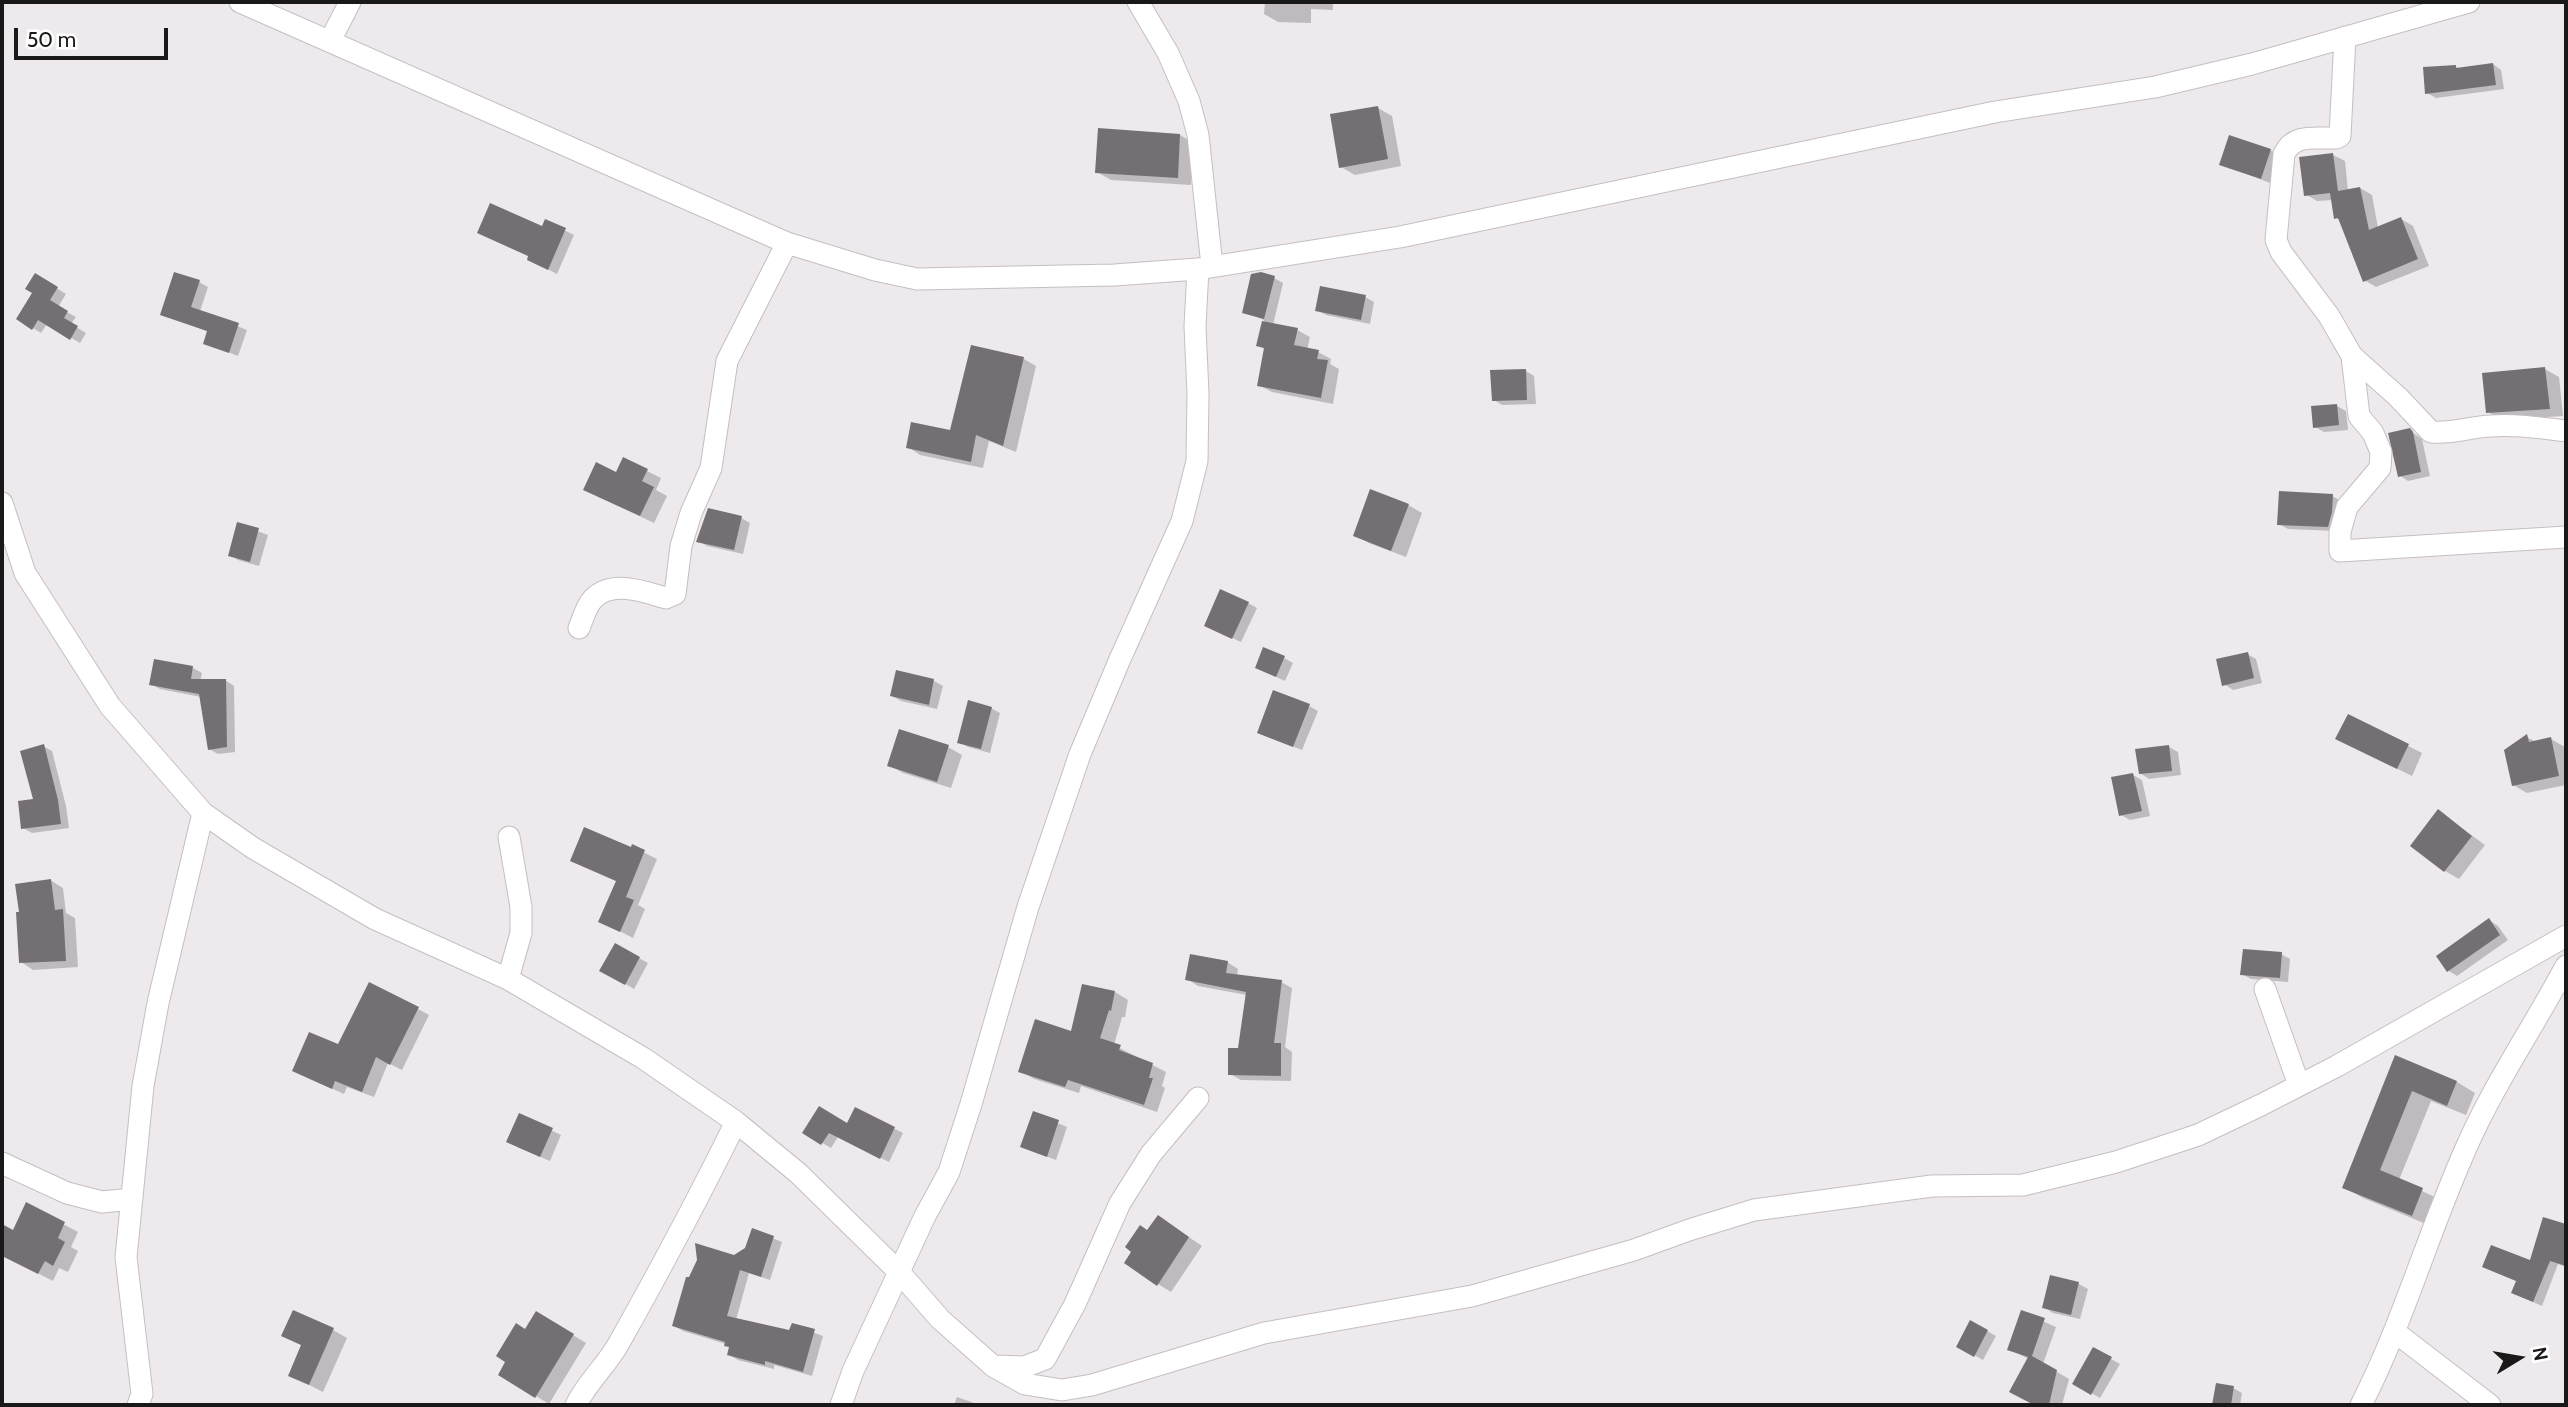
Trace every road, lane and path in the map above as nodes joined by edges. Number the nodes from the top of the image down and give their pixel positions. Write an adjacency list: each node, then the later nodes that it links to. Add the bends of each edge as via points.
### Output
1 (240, 2): 6 (street)
2 (349, 2): 6 (street)
3 (1138, 2): 8 (street, via 1168,53 1198,135)
4 (2469, 2): 5 (street)
5 (2345, 37): 8 (street, via 2155,88 1995,112 1399,237); 9 (street, via 2340,136 2288,144 2276,240)
6 (330, 41): 7 (street)
7 (787, 243): 8 (street, via 917,279 1114,275); 13 (street, via 726,361 711,468 681,546 674,594 666,598 631,587 603,592 590,603)
8 (1205, 268): 25 (street, via 1195,326 1197,461 1182,521 1080,754 1028,907 949,1172)
9 (2353, 356): 10 (street, via 2431,432 2520,425); 12 (street, via 2359,416 2381,452 2380,468 2347,508 2340,551)
10 (2566, 431)
11 (2, 503): 14 (street, via 26,573 110,706)
12 (2566, 537)
13 (579, 628)
14 (203, 813): 18 (street, via 253,848 375,919); 24 (street, via 156,1014 143,1086)
15 (509, 837): 18 (street, via 521,933)
16 (2566, 936): 20 (street)
17 (2566, 966): 26 (street, via 2490,1095)
18 (508, 979): 22 (street, via 643,1058)
19 (2265, 989): 20 (street)
20 (2299, 1085): 27 (street, via 2198,1135 2023,1185 1932,1186 1754,1210 1472,1296 1264,1334 1092,1385 1062,1390 1024,1384)
21 (1198, 1098): 27 (street, via 1151,1154 1119,1203 1075,1304 1045,1359 1024,1367)
22 (736, 1122): 25 (street, via 798,1173); 29 (street, via 616,1349)
23 (2, 1163): 24 (street, via 67,1193 102,1202)
24 (132, 1199): 28 (street, via 126,1257 142,1394)
25 (900, 1273): 27 (street, via 940,1319); 30 (street)
26 (2395, 1332): 31 (street); 32 (street)
27 (993, 1366)
28 (138, 1405)
29 (576, 1405)
30 (841, 1405)
31 (2361, 1405)
32 (2490, 1405)

